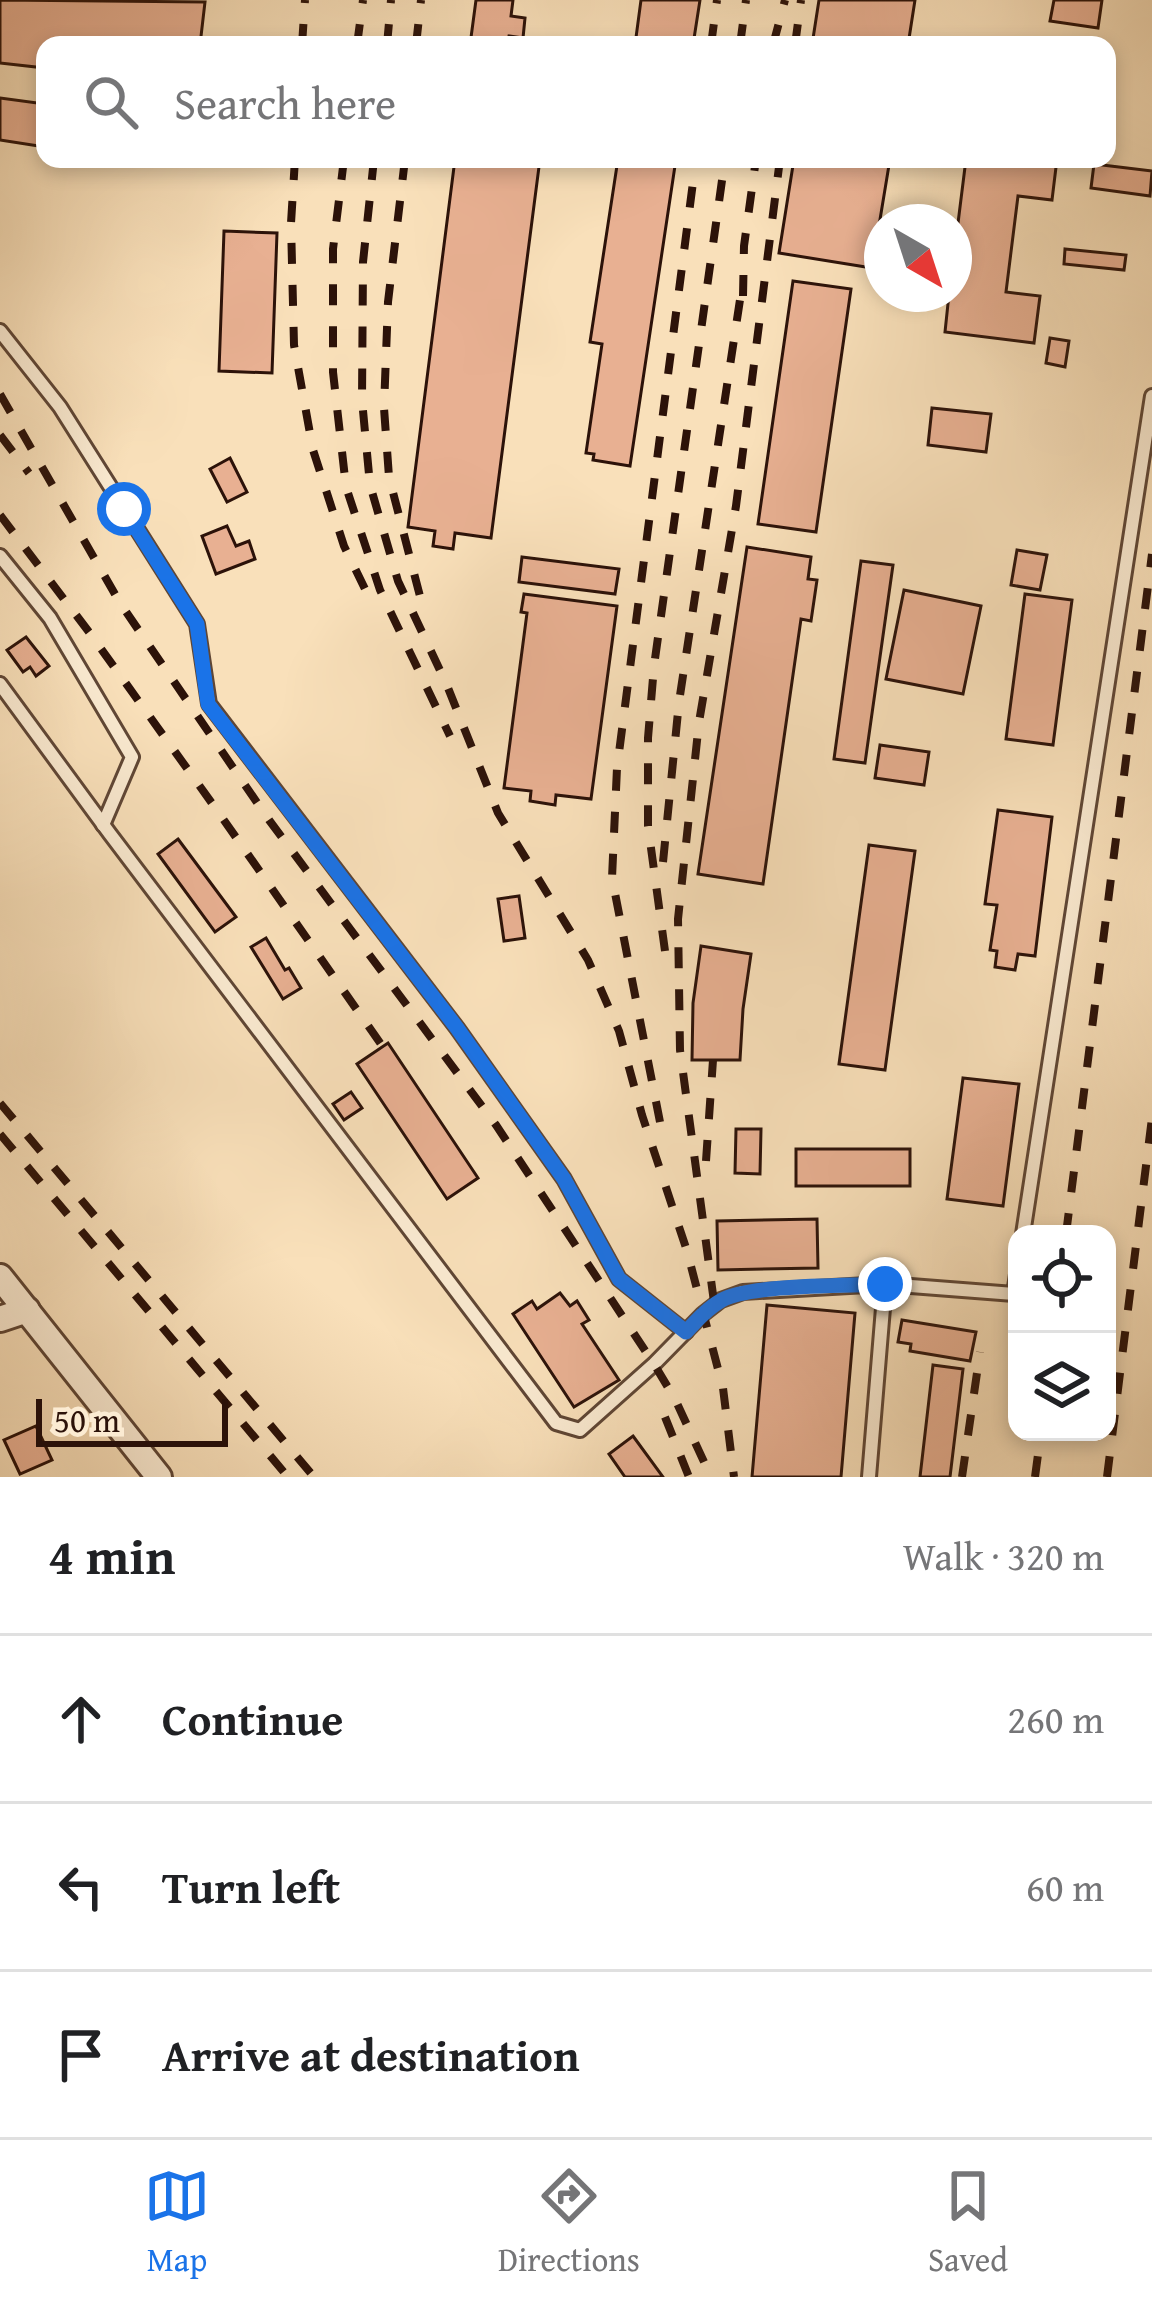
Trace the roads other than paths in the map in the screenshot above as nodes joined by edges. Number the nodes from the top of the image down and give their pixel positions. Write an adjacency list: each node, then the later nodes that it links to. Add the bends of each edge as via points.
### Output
1 (0, 331): 12 (lane, via 60,406 197,624 208,704 471,1047 564,1179 619,1279)
2 (1152, 396): 6 (lane)
3 (0, 556): 5 (lane, via 50,618 132,757)
4 (0, 684): 5 (lane)
5 (103, 825): 12 (lane, via 556,1423 580,1430)
6 (1024, 1225)
7 (0, 1277): 10 (street)
8 (885, 1284): 9 (lane); 12 (lane, via 743,1292 721,1300); 14 (lane)
9 (1008, 1294)
10 (27, 1310): 11 (street); 13 (street)
11 (0, 1319)
12 (686, 1332)
13 (159, 1477)
14 (868, 1477)

